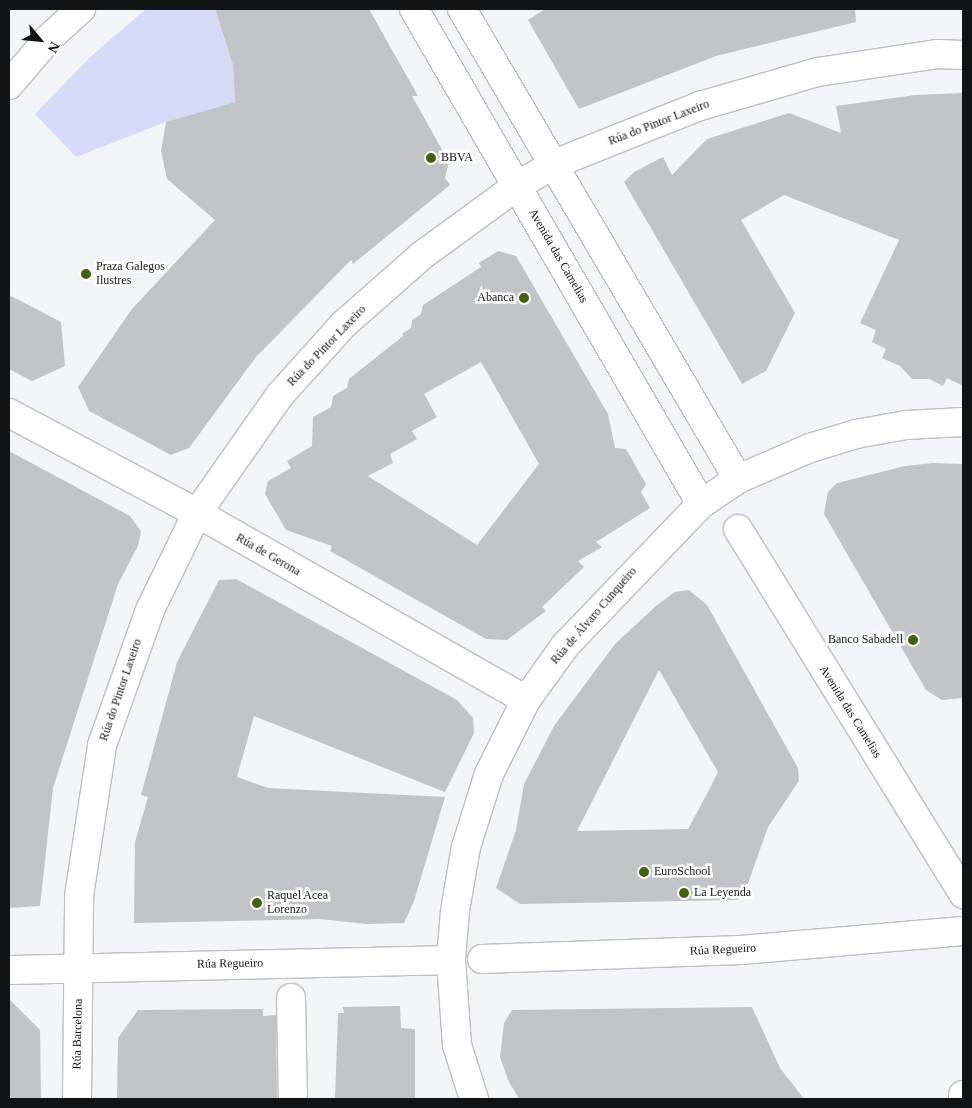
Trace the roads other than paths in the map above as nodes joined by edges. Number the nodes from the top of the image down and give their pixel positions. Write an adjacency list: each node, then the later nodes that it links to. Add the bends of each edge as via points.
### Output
1 (81, 9): 5 (street, via 48,39)
2 (414, 9): 7 (street, Avenida das Camelias)
3 (462, 9): 6 (street)
4 (963, 55): 6 (street, Rúa do Pintor Laxeiro, via 937,54 818,72 700,106)
5 (9, 85)
6 (554, 164): 7 (street, Rúa do Pintor Laxeiro); 10 (street)
7 (517, 186): 11 (street, Avenida das Camelias); 12 (street, Rúa do Pintor Laxeiro, via 421,256 344,324 280,395)
8 (9, 413): 12 (street, Rúa de Gerona)
9 (963, 422): 10 (street, Rúa de Álvaro Cunqueiro, via 906,425 856,434 810,448)
10 (738, 479): 11 (street, Rúa de Álvaro Cunqueiro)
11 (701, 504): 14 (street, Rúa de Álvaro Cunqueiro, via 571,639)
12 (197, 513): 14 (street, Rúa de Gerona); 19 (street, Rúa do Pintor Laxeiro, via 150,610 102,745 79,896)
13 (738, 529): 15 (street, Avenida das Camelias)
14 (526, 700): 18 (street, Rúa de Álvaro Cunqueiro, via 489,774 466,847)
15 (963, 894)
16 (963, 931): 17 (street, Rúa Regueiro, via 742,950)
17 (482, 959)
18 (451, 960): 19 (street, Rúa Regueiro); 23 (street, Rúa de Álvaro Cunqueiro, via 457,1046)
19 (79, 969): 20 (street, Rúa Regueiro); 24 (street, Rúa Barcelona)
20 (9, 970)
21 (291, 998): 25 (street)
22 (963, 1095): 26 (street)
23 (472, 1098)
24 (77, 1099)
25 (293, 1099)
26 (963, 1099)

